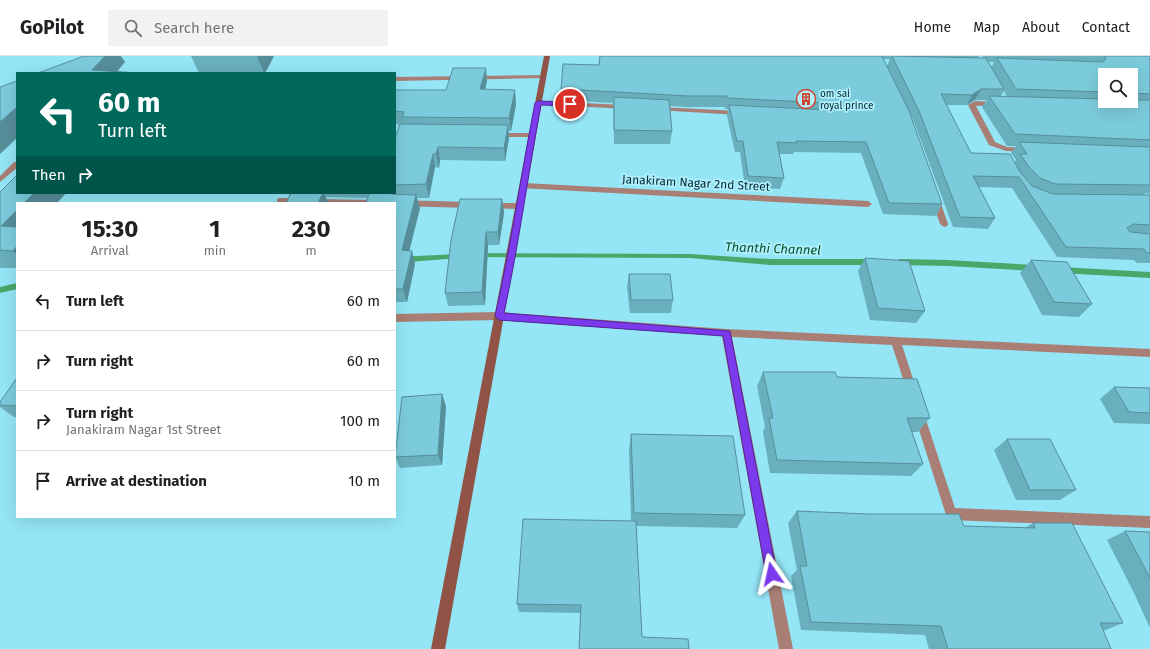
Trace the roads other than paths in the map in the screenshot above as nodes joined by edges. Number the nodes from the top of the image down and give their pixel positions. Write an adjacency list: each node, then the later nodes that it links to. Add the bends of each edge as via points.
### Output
1 (547, 56): 2 (street)
2 (543, 76): 3 (street); 4 (street)
3 (396, 79)
4 (538, 103): 6 (street); 10 (street)
5 (1006, 103): 11 (street, via 972,105 992,143)
6 (633, 108)
7 (649, 108): 8 (street)
8 (744, 113)
9 (486, 135): 10 (street)
10 (532, 135): 16 (street)
11 (998, 147): 12 (street); 13 (street)
12 (1038, 151)
13 (1006, 160)
14 (16, 165): 15 (street)
15 (0, 180)
16 (523, 186): 21 (street, Janakiram Nagar 2nd Street); 22 (street)
17 (933, 190): 23 (street)
18 (280, 201): 19 (street)
19 (328, 202)
20 (396, 203): 22 (street)
21 (868, 204)
22 (519, 206): 24 (street, via 511,263)
23 (944, 224)
24 (499, 316): 25 (street); 26 (street); 30 (street)
25 (396, 318)
26 (726, 333): 27 (street); 31 (street)
27 (896, 341): 28 (street); 29 (street, via 950,514)
28 (1150, 353)
29 (1150, 522)
30 (438, 649)
31 (786, 649)

